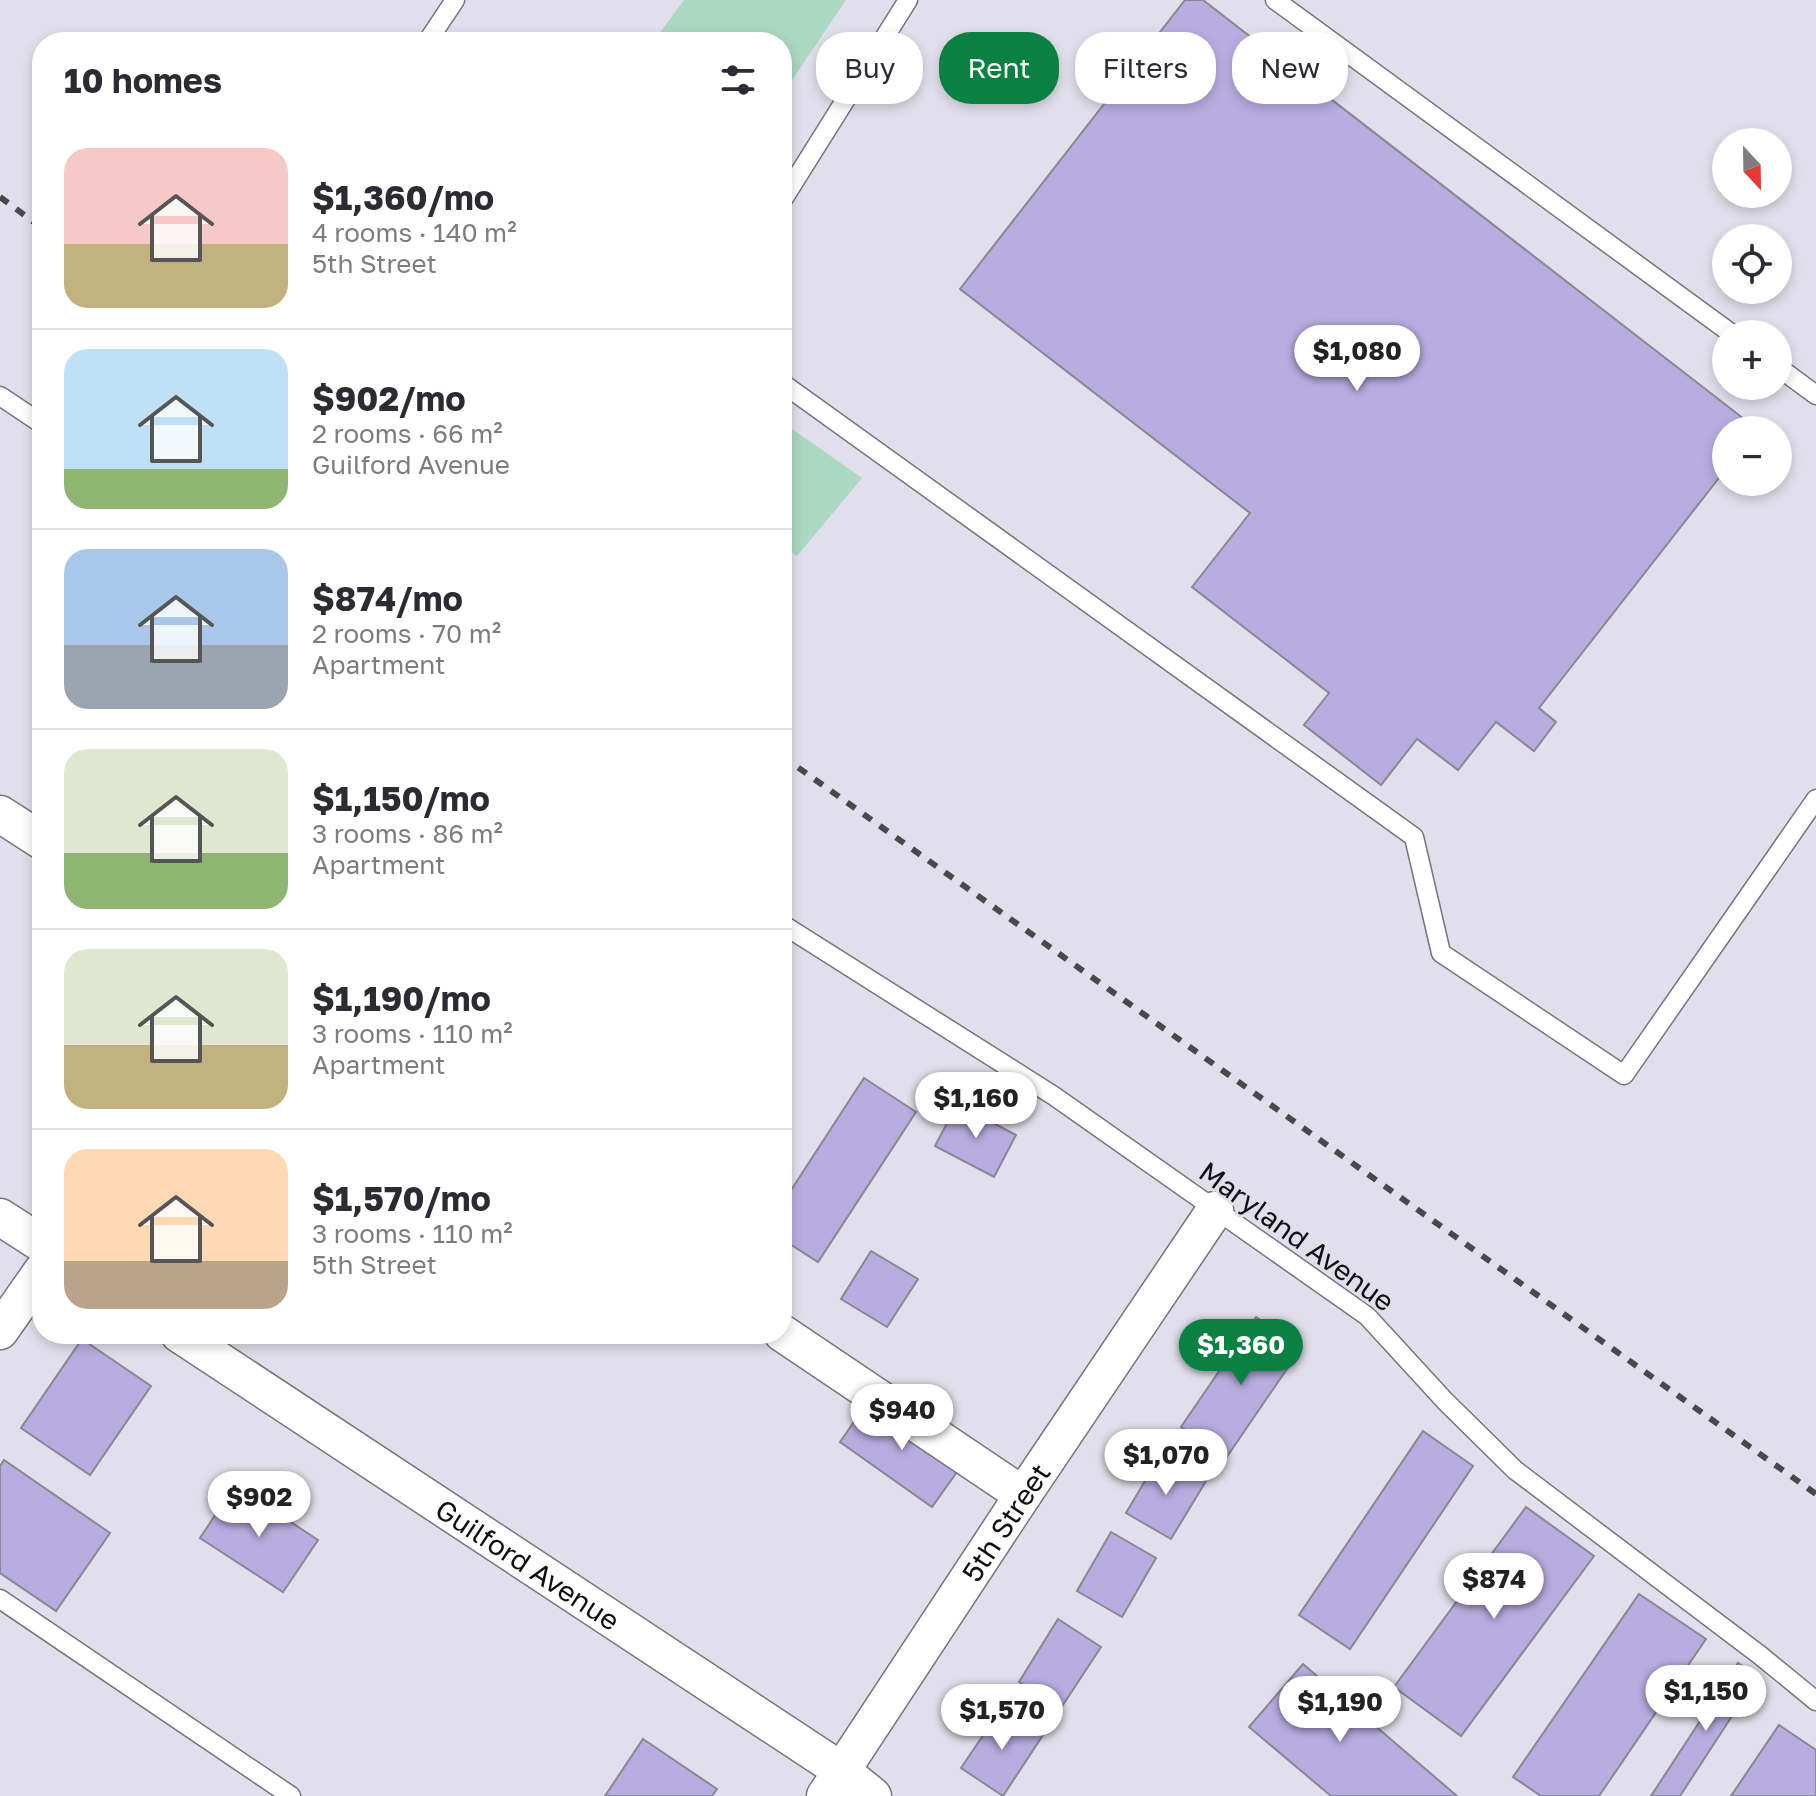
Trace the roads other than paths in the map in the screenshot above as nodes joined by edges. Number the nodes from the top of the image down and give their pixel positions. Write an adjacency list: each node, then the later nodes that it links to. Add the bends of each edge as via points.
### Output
1 (455, 0): 4 (lane)
2 (908, 0): 5 (lane)
3 (1275, 0): 6 (lane)
4 (434, 32)
5 (792, 185)
6 (1713, 320)
7 (1792, 377): 9 (lane)
8 (792, 390): 12 (lane, via 1414,837 1441,953 1624,1075)
9 (1816, 395)
10 (0, 396): 11 (lane)
11 (32, 417)
12 (1816, 799)
13 (0, 814): 14 (street)
14 (32, 835)
15 (792, 930): 16 (lane, Maryland Avenue, via 1054,1096)
16 (1215, 1210): 23 (street, 5th Street); 25 (lane, Maryland Avenue, via 1367,1316 1515,1470)
17 (0, 1217): 18 (street)
18 (32, 1238)
19 (32, 1285): 20 (street)
20 (0, 1331)
21 (792, 1340): 23 (street)
22 (194, 1344): 26 (street, Guilford Avenue)
23 (1023, 1495): 26 (street, 5th Street)
24 (0, 1599): 27 (lane)
25 (1816, 1701)
26 (834, 1783): 28 (street, Guilford Avenue)
27 (291, 1796)
28 (873, 1796)

